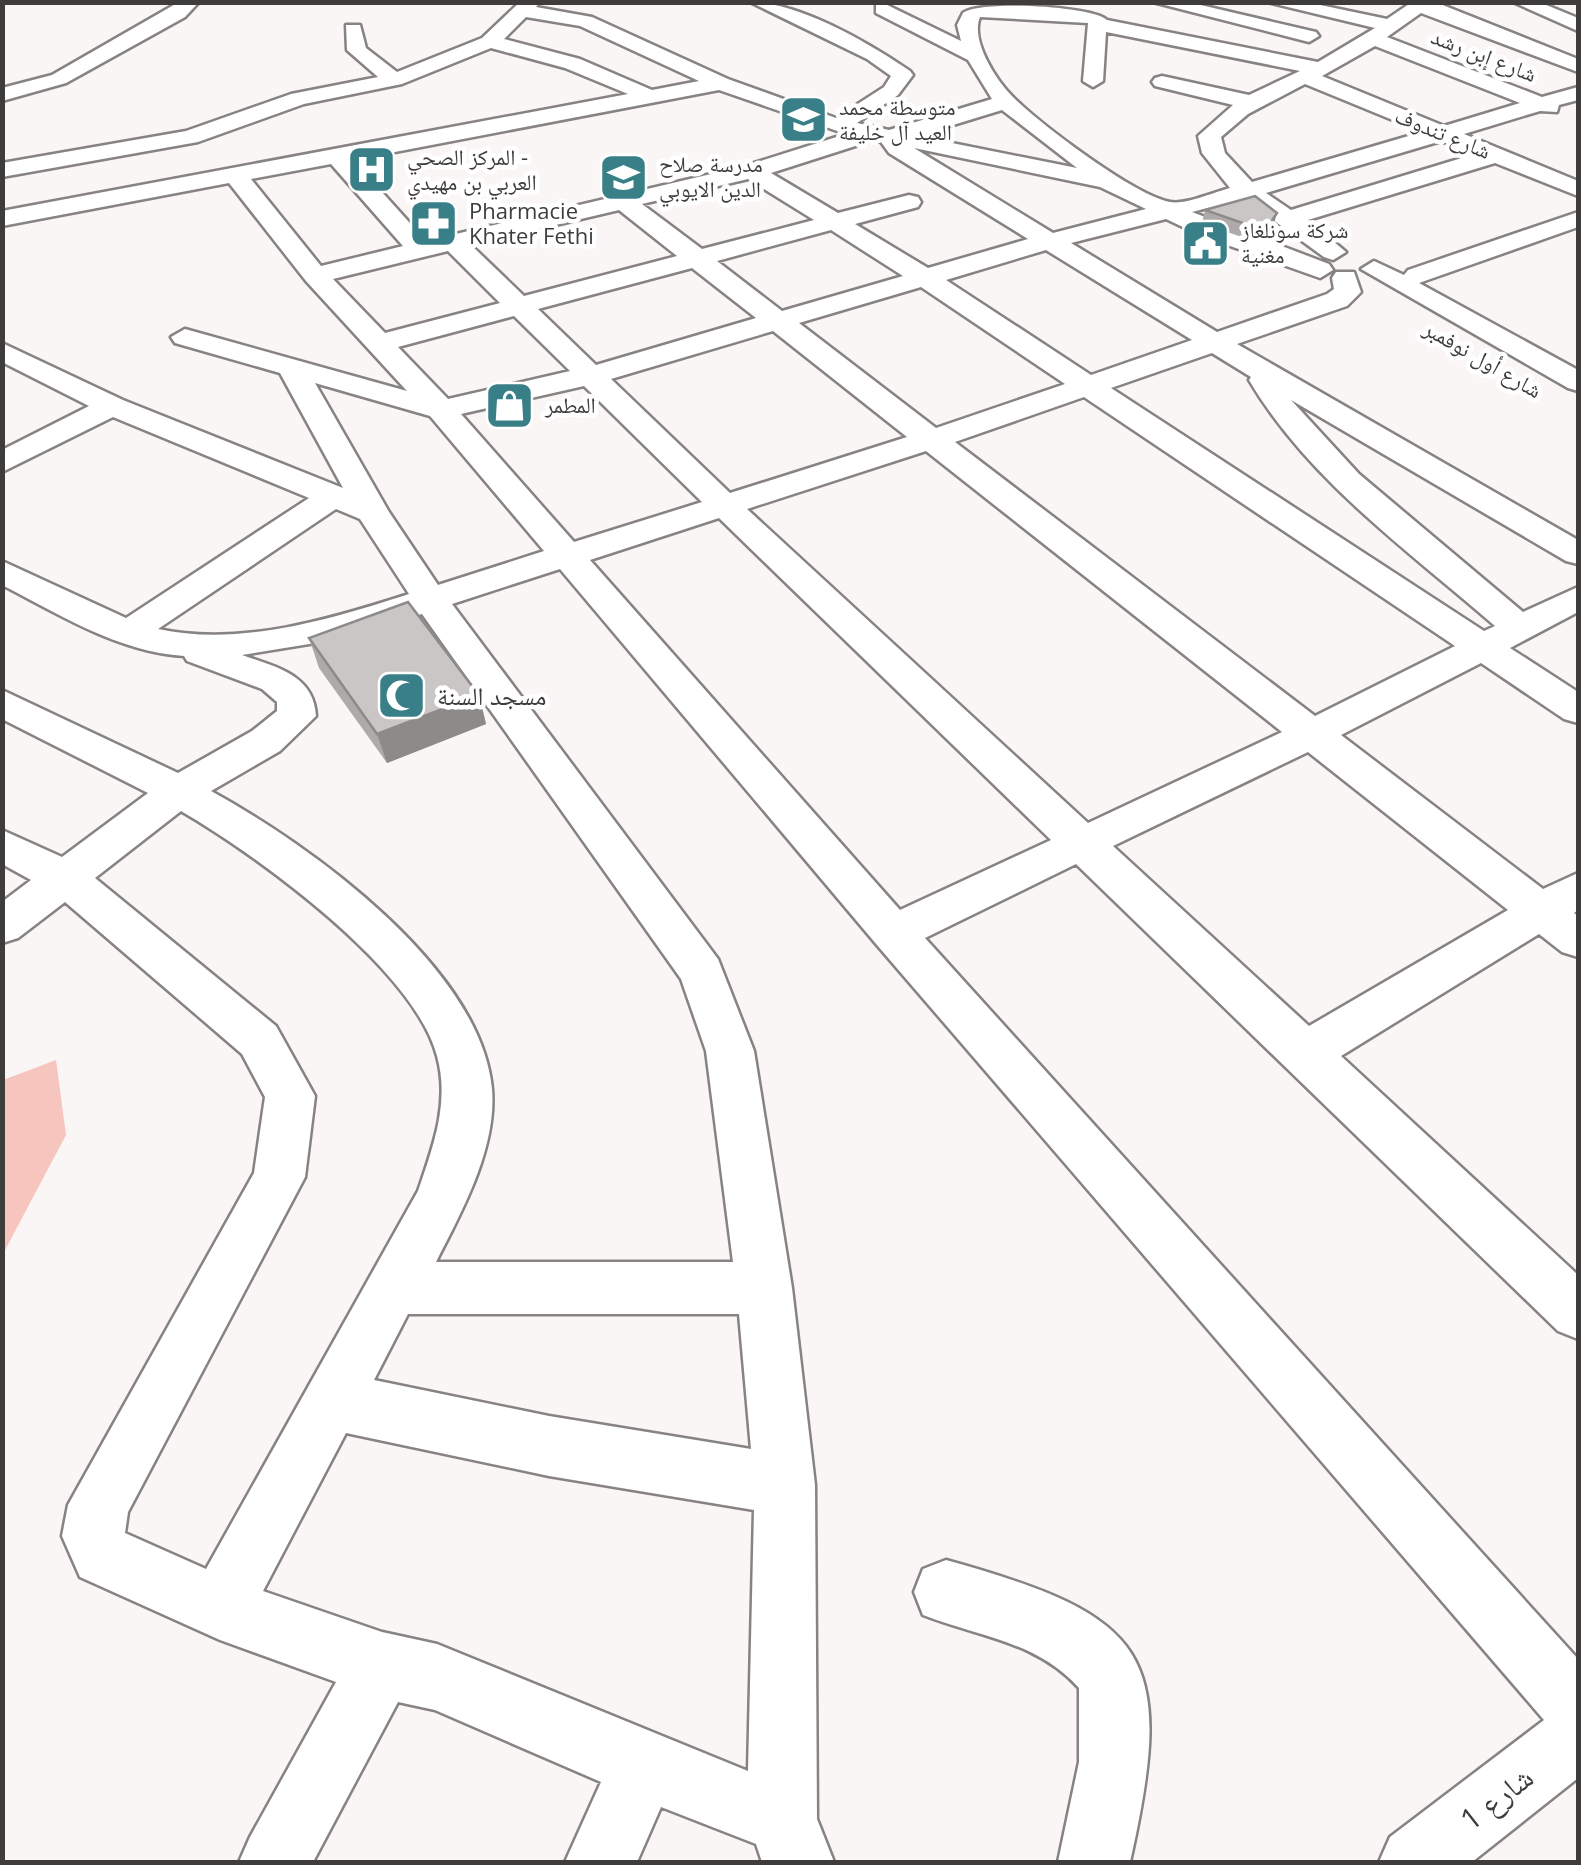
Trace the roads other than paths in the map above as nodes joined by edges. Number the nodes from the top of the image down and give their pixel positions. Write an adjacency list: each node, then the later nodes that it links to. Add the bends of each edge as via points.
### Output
1 (190, 2): 24 (street, via 59,79)
2 (759, 2): 14 (street)
3 (1162, 2): 10 (street)
4 (1276, 2): 10 (street)
5 (1356, 2): 10 (street)
6 (1522, 2): 12 (street)
7 (528, 7): 15 (street); 21 (street, via 585,21)
8 (1059, 9): 11 (street, شارع تندوف); 16 (street, شارع تندوف, via 972,12 967,24)
9 (873, 12): 14 (street); 16 (street)
10 (1395, 22): 17 (street); 18 (street); 28 (street, شارع إبن رشد)
11 (1098, 24): 18 (street, شارع تندوف); 19 (street)
12 (1578, 25)
13 (353, 28): 22 (street, via 357,50)
14 (828, 33): 30 (street, via 904,78)
15 (488, 42): 22 (street); 25 (street, via 540,51)
16 (975, 56): 26 (street)
17 (1578, 66)
18 (1314, 73): 27 (street); 31 (street, شارع تندوف)
19 (1093, 81)
20 (1162, 82): 27 (street)
21 (721, 83): 25 (street); 30 (street)
22 (387, 87): 35 (street, via 299,99 190,137)
23 (1578, 94): 28 (street)
24 (2, 95)
25 (652, 98): 34 (street, via 420,133)
26 (1005, 102): 32 (street); 38 (street)
27 (1254, 102): 40 (street, via 1209,136 1210,150)
28 (1541, 104): 29 (street, شارع إبن رشد); 31 (street)
29 (1578, 119)
30 (838, 126): 32 (street)
31 (1440, 132): 33 (street, شارع تندوف); 40 (street)
32 (879, 136): 36 (street); 38 (street); 48 (street)
33 (1497, 154): 39 (street, شارع تندوف); 44 (street)
34 (338, 157): 37 (street); 49 (street)
35 (2, 170)
36 (752, 171): 41 (street); 47 (street)
37 (235, 175): 45 (street); 52 (street)
38 (1109, 182): 43 (street)
39 (1578, 188)
40 (1248, 191): 43 (street); 44 (street)
41 (624, 202): 49 (street); 50 (street)
42 (909, 202): 47 (street)
43 (1170, 212): 48 (street); 51 (street, via 1262,248)
44 (1288, 218): 51 (street)
45 (2, 219)
46 (1578, 219): 54 (street)
47 (838, 222): 50 (street); 53 (street)
48 (1046, 242): 53 (street); 60 (street)
49 (437, 247): 52 (street); 56 (street)
50 (701, 259): 56 (street); 58 (street)
51 (1346, 267): 54 (street, شارع أول نوفمبر); 55 (street, شارع أول نوفمبر); 60 (street, via 1343,297)
52 (315, 275): 61 (street)
53 (925, 278): 58 (street); 69 (street)
54 (1408, 285): 55 (street, شارع أول نوفمبر); 57 (street, شارع أول نوفمبر, via 1468,292); 72 (street, شارع أول نوفمبر, via 1403,306 1430,331)
55 (1434, 305): 67 (street, شارع أول نوفمبر)
56 (517, 308): 61 (street); 66 (street)
57 (1514, 316)
58 (779, 320): 66 (street); 73 (street)
59 (185, 337): 65 (street)
60 (1214, 341): 63 (street); 69 (street)
61 (377, 344): 71 (street)
62 (2, 350): 64 (street)
63 (1257, 368): 78 (street); 83 (street, via 1284,413)
64 (39, 369): 68 (street); 70 (street)
65 (293, 370): 71 (street); 75 (street)
66 (592, 375): 71 (street); 76 (street)
67 (1578, 382)
68 (2, 387)
69 (1088, 387): 73 (street); 83 (street)
70 (112, 406): 74 (street); 75 (street)
71 (441, 410): 77 (street)
72 (1578, 413)
73 (930, 440): 76 (street); 87 (street)
74 (2, 463)
75 (352, 504): 81 (street); 82 (street)
76 (724, 505): 77 (street); 89 (street)
77 (565, 554): 81 (street); 94 (street)
78 (1578, 554)
79 (2, 571): 82 (street)
80 (1578, 598): 83 (street)
81 (430, 599): 84 (street, via 340,628 258,642); 98 (street, via 702,972 730,1050)
82 (130, 631): 84 (street)
83 (1502, 637): 86 (street); 87 (street)
84 (171, 644): 88 (street, via 275,680 296,698 297,716)
85 (2, 703): 88 (street)
86 (1578, 710)
87 (1312, 734): 89 (street); 92 (street)
88 (178, 792): 91 (street); 97 (street, via 242,827 388,943 430,996 456,1046 467,1086 463,1132 441,1199)
89 (1084, 842): 94 (street); 96 (street)
90 (2, 846): 91 (street)
91 (68, 880): 93 (street); 103 (street, via 259,1040 290,1096 279,1177 99,1505 92,1536 102,1555)
92 (1560, 901): 95 (street); 96 (street)
93 (2, 926)
94 (893, 933): 105 (street)
95 (1578, 940)
96 (1305, 1054): 99 (street)
97 (396, 1288): 98 (street); 100 (street)
98 (764, 1288): 101 (street)
99 (1578, 1312)
100 (332, 1401): 101 (street); 103 (street)
101 (785, 1485): 108 (street)
102 (946, 1592): 111 (street, via 1029,1617 1078,1642 1106,1668 1115,1704 1113,1773)
103 (220, 1608): 104 (street)
104 (382, 1665): 107 (street, via 438,1677); 109 (street)
105 (1578, 1708)
106 (1578, 1736): 112 (street, شارع 1)
107 (644, 1766): 108 (street); 110 (street)
108 (790, 1840)
109 (275, 1862)
110 (601, 1862)
111 (1094, 1862)
112 (1415, 1862)

